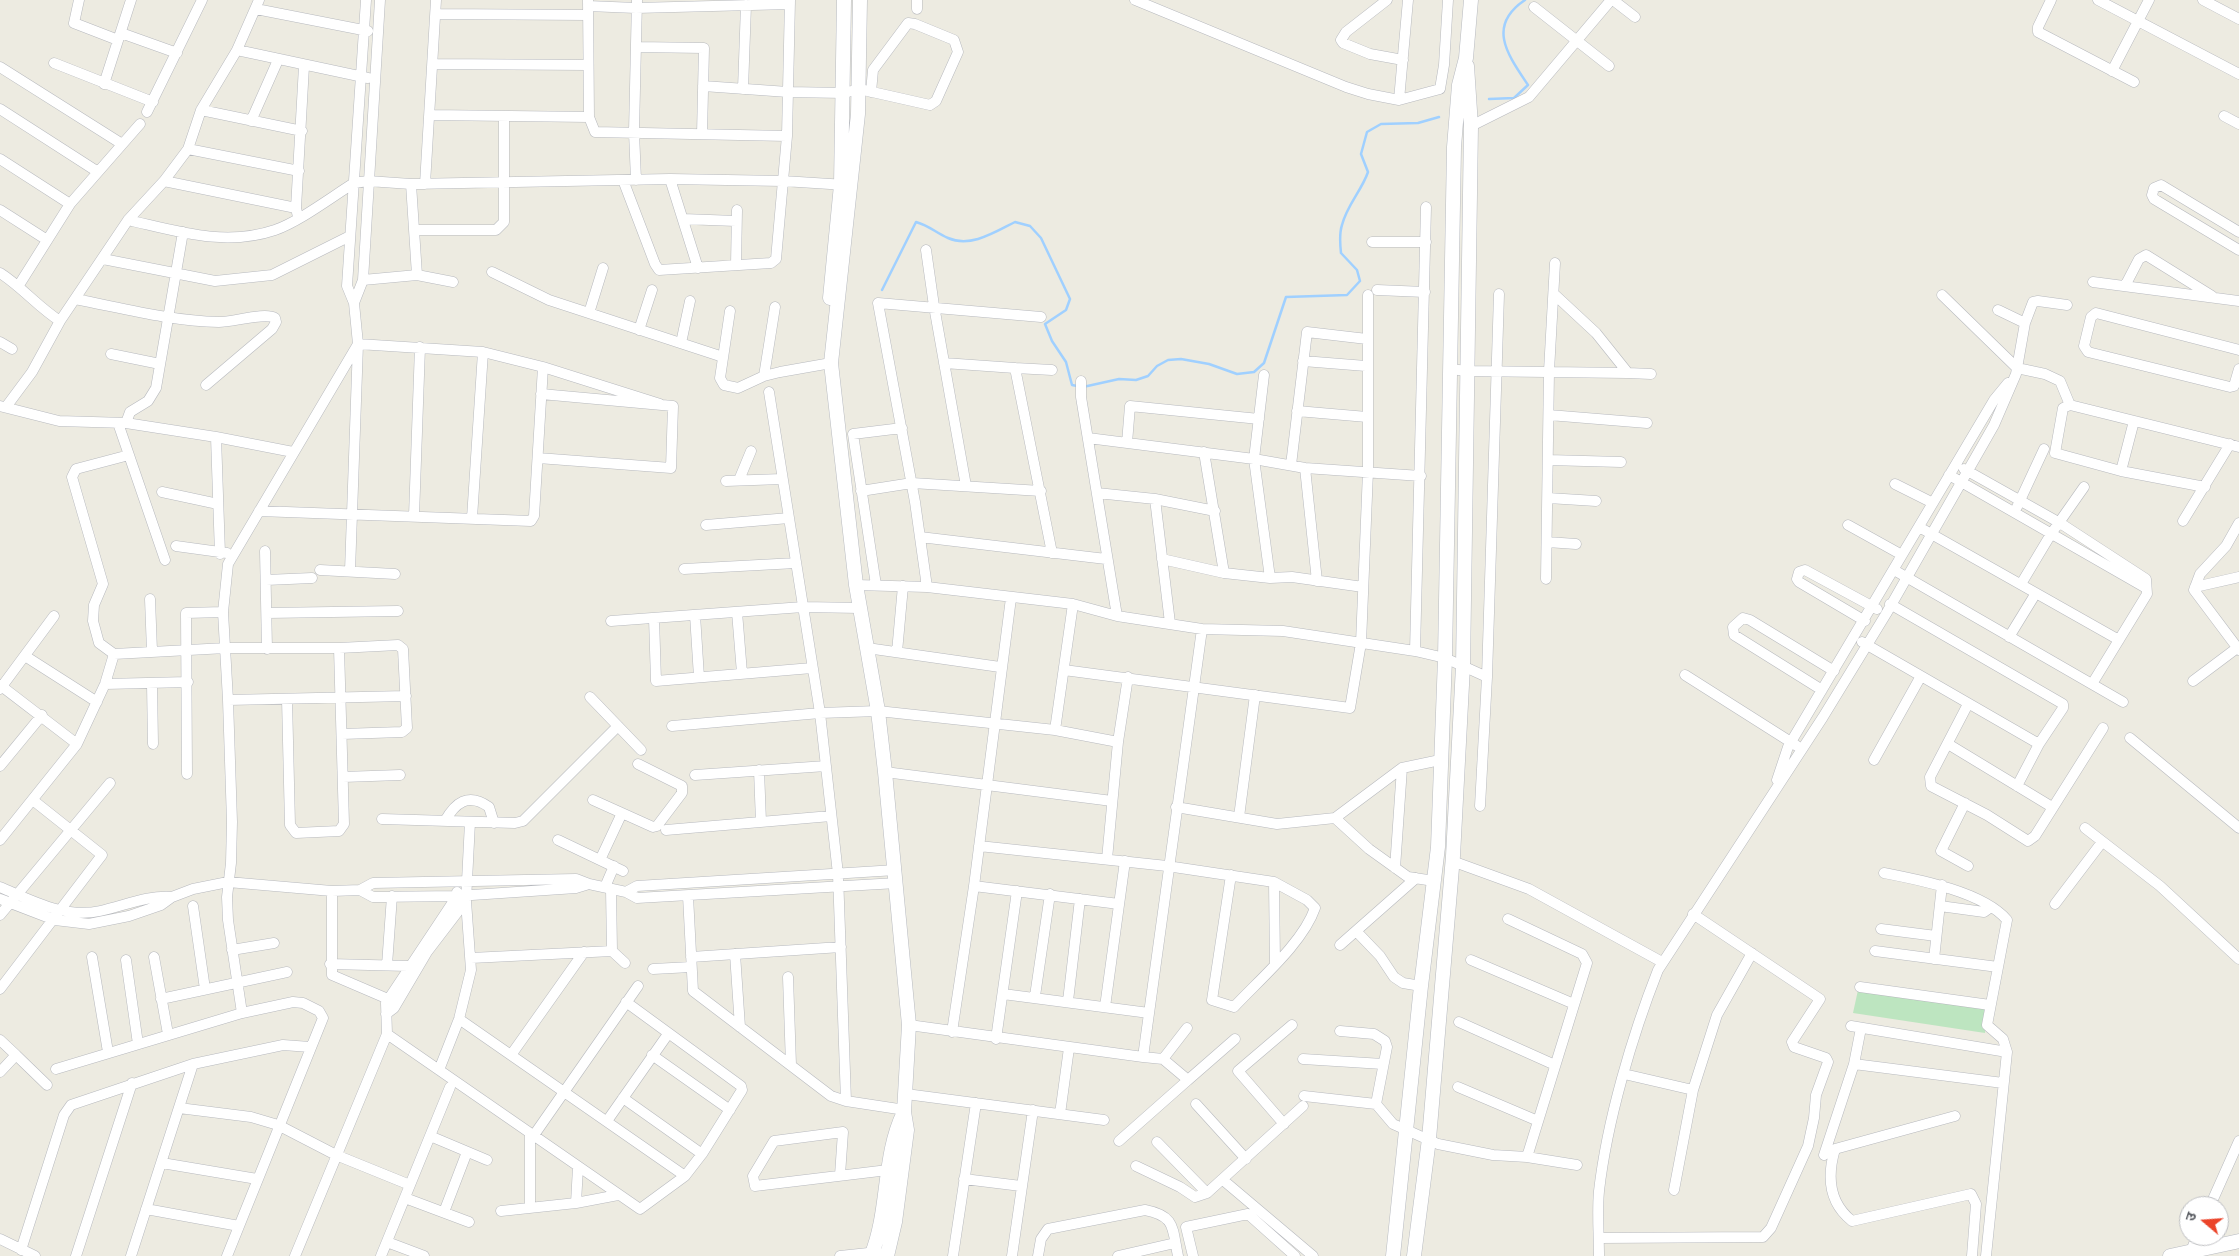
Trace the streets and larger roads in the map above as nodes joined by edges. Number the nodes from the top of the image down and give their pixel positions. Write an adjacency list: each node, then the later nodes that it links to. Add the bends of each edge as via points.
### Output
1 (78, 0): 32 (street, via 74,23)
2 (131, 0): 32 (street)
3 (366, 0): 30 (street)
4 (380, 0): 31 (street)
5 (436, 0): 26 (street)
6 (844, 0): 57 (street)
7 (860, 0): 55 (street)
8 (1135, 0): 58 (street, via 1346,87)
9 (1387, 0): 38 (street, via 1346,32 1341,40 1370,54)
10 (1408, 0): 38 (street)
11 (1448, 0): 54 (street)
12 (1471, 0): 51 (street)
13 (1612, 0): 28 (street); 33 (street)
14 (2051, 0): 45 (street, via 2038,32)
15 (2098, 0): 29 (street)
16 (2148, 0): 29 (street)
17 (2203, 0): 27 (street)
18 (198, 1): 36 (street)
19 (790, 2): 23 (street); 56 (street)
20 (687, 3): 22 (street); 23 (street)
21 (258, 4): 30 (street); 35 (street)
22 (636, 4): 24 (street); 34 (street)
23 (746, 5): 53 (street)
24 (588, 7): 26 (street); 41 (street)
25 (1534, 7): 33 (street)
26 (436, 14): 40 (street)
27 (2238, 16)
28 (1635, 17)
29 (2138, 21): 45 (street); 46 (street)
30 (364, 31): 31 (street); 47 (street)
31 (377, 32): 48 (street)
32 (119, 36): 36 (street); 50 (street)
33 (1576, 40): 43 (street); 68 (street, via 1529,98)
34 (637, 47): 52 (street, via 704,48); 70 (street)
35 (237, 50): 37 (street); 60 (street)
36 (177, 53): 50 (street, via 150,107)
37 (278, 60): 42 (street); 65 (street)
38 (1404, 60): 58 (street)
39 (54, 63): 50 (street)
40 (433, 64): 41 (street); 61 (street)
41 (588, 65): 64 (street)
42 (304, 66): 47 (street); 69 (street)
43 (1609, 66)
44 (0, 67): 73 (street)
45 (2112, 71): 49 (street)
46 (2239, 74)
47 (362, 78): 48 (street); 85 (street)
48 (375, 78): 82 (street)
49 (2134, 82)
50 (104, 84)
51 (1464, 84): 54 (street); 68 (street); 160 (street, via 1454,147)
52 (703, 86): 53 (street); 71 (street)
53 (743, 89): 56 (street)
54 (1440, 89): 58 (street)
55 (865, 90): 55 (street, via 934,104 958,52 957,45 954,40 908,23 874,70); 57 (street); 88 (street)
56 (788, 92): 57 (street); 72 (street)
57 (844, 93): 88 (street)
58 (1399, 100)
59 (0, 109): 77 (street)
60 (201, 110): 65 (street); 74 (street)
61 (431, 115): 63 (street); 87 (street)
62 (2224, 116): 67 (street)
63 (504, 117): 64 (street); 84 (street)
64 (589, 117): 70 (street, via 595,132)
65 (251, 121): 69 (street)
66 (140, 124): 73 (street)
67 (2239, 124)
68 (1471, 126): 163 (street)
69 (302, 131): 76 (street)
70 (634, 132): 71 (street); 80 (street)
71 (702, 134): 72 (street)
72 (787, 136): 83 (street)
73 (122, 144): 77 (street)
74 (188, 149): 76 (street); 81 (street)
75 (1, 162): 89 (street)
76 (299, 171): 93 (street)
77 (98, 172): 89 (street)
78 (670, 179): 80 (street); 83 (street); 95 (street)
79 (623, 180): 80 (street); 84 (street); 112 (street, via 656,267 663,271)
80 (636, 180)
81 (164, 181): 93 (street); 96 (street)
82 (368, 181): 85 (street); 86 (street); 117 (street)
83 (783, 181): 88 (street); 110 (street, via 776,259 771,263)
84 (504, 182): 87 (street); 99 (street, via 504,222 496,230)
85 (354, 183): 93 (street); 102 (street)
86 (411, 184): 87 (street); 99 (street)
87 (425, 184)
88 (846, 185): 158 (street)
89 (70, 204): 103 (street)
90 (1426, 207): 105 (street)
91 (0, 210): 103 (street)
92 (737, 210): 97 (street)
93 (297, 213): 100 (street, via 275,230 243,236 216,239)
94 (2212, 215): 98 (street); 98 (street, via 2161,185 2154,188 2154,199); 101 (street)
95 (683, 219): 97 (street); 112 (street)
96 (128, 220): 100 (street); 108 (street)
97 (736, 221): 110 (street)
98 (2204, 229): 107 (street)
99 (414, 230): 115 (street)
100 (183, 232): 114 (street)
101 (2239, 232)
102 (350, 236): 114 (street, via 272,275 215,281); 132 (street, via 347,286)
103 (47, 240): 120 (street)
104 (1372, 242): 105 (street)
105 (1426, 242): 123 (street)
106 (926, 250): 133 (street)
107 (2239, 250)
108 (103, 259): 114 (street); 128 (street)
109 (1555, 263): 125 (street)
110 (736, 265): 112 (street)
111 (604, 268): 137 (street)
112 (698, 268)
113 (492, 272): 137 (street, via 532,293)
114 (176, 273): 138 (street)
115 (417, 275): 117 (street); 118 (street)
116 (2, 278): 120 (street)
117 (363, 280): 132 (street)
118 (453, 282)
119 (2093, 282): 121 (street)
120 (18, 285): 140 (street)
121 (2125, 286): 127 (street); 127 (street, via 2139,259 2146,255)
122 (652, 290): 142 (street)
123 (1425, 292): 143 (street, via 1373,292); 206 (street)
124 (1499, 294): 164 (street)
125 (1554, 294): 165 (street); 167 (street, via 1596,333)
126 (1942, 295): 166 (street)
127 (2215, 298): 130 (street)
128 (75, 299): 138 (street); 140 (street)
129 (690, 300): 145 (street)
130 (2239, 301)
131 (2067, 305): 141 (street, via 2033,302)
132 (354, 306): 146 (street)
133 (934, 306): 139 (street); 154 (street); 185 (street, via 878,303)
134 (775, 307): 170 (street)
135 (1998, 310): 141 (street)
136 (730, 311): 152 (street)
137 (589, 313): 142 (street)
138 (168, 316): 155 (street); 172 (street, via 216,322 266,316 275,318 272,329)
139 (1041, 317)
140 (60, 321): 176 (street, via 32,372)
141 (2025, 323): 166 (street)
142 (639, 330): 145 (street)
143 (1367, 339): 153 (street, via 1307,332); 156 (street)
144 (0, 342): 148 (street)
145 (681, 343): 152 (street)
146 (358, 344): 147 (street); 192 (street); 229 (street)
147 (420, 347): 150 (street); 230 (street)
148 (12, 350)
149 (2239, 350): 161 (street, via 2096,313 2091,317 2084,346 2088,352 2230,387 2234,386)
150 (483, 352): 157 (street); 231 (street)
151 (110, 354): 155 (street)
152 (723, 357): 170 (street, via 720,378 724,385 738,388)
153 (1303, 361): 156 (street); 178 (street)
154 (944, 363): 159 (street); 213 (street)
155 (160, 364): 184 (street, via 154,393 148,401 130,412)
156 (1366, 366): 180 (street)
157 (543, 367): 174 (street); 175 (street)
158 (827, 368): 170 (street); 273 (street)
159 (1015, 368): 162 (street); 217 (street)
160 (1450, 369): 163 (street); 262 (street)
161 (2239, 369)
162 (1052, 370)
163 (1467, 371): 164 (street); 263 (street)
164 (1495, 371): 165 (street); 326 (street)
165 (1549, 371): 167 (street); 179 (street)
166 (2016, 371): 177 (street, via 2054,377 2060,381); 199 (street); 203 (street, via 1994,425)
167 (1628, 373): 168 (street)
168 (1651, 374)
169 (1264, 375): 181 (street)
170 (764, 376)
171 (1080, 381): 187 (street)
172 (206, 385)
173 (769, 392): 207 (street)
174 (541, 394): 175 (street); 195 (street)
175 (660, 404): 195 (street, via 673,406 672,468)
176 (3, 406): 184 (street, via 59,421)
177 (2070, 406): 182 (street); 204 (street, via 2063,408 2055,453)
178 (1297, 411): 180 (street); 200 (street)
179 (1549, 415): 183 (street); 197 (street)
180 (1367, 417): 202 (street)
181 (1259, 419): 188 (street, via 1130,406); 196 (street)
182 (2134, 421): 189 (street); 204 (street)
183 (1647, 423)
184 (124, 424): 186 (street); 194 (street)
185 (902, 428): 211 (street); 216 (street, via 853,434)
186 (216, 437): 192 (street); 225 (street)
187 (1088, 438): 188 (street); 219 (street)
188 (1128, 442): 193 (street)
189 (2234, 445): 215 (street)
190 (2044, 449): 223 (street)
191 (751, 451): 209 (street)
192 (294, 452): 226 (street)
193 (1204, 452): 196 (street); 227 (street)
194 (129, 455): 254 (street); 313 (street, via 76,469 72,477 103,584 94,605 94,631 98,643)
195 (538, 458): 231 (street, via 531,521)
196 (1254, 459): 200 (street); 266 (street)
197 (1548, 460): 198 (street); 220 (street)
198 (1621, 462)
199 (1955, 464): 203 (street); 205 (street)
200 (1291, 466): 201 (street)
201 (1305, 468): 202 (street); 270 (street)
202 (1368, 471): 206 (street); 276 (street)
203 (1968, 471): 210 (street); 223 (street)
204 (2122, 471): 215 (street)
205 (1949, 475): 210 (street); 224 (street)
206 (1421, 476): 310 (street)
207 (782, 479): 209 (street); 232 (street)
208 (726, 480): 209 (street)
209 (739, 480)
210 (1962, 482): 228 (street); 239 (street)
211 (912, 483): 213 (street); 216 (street); 241 (street)
212 (1895, 484): 224 (street)
213 (966, 486): 217 (street)
214 (2084, 487): 234 (street)
215 (2205, 487): 233 (street)
216 (861, 491): 272 (street)
217 (1041, 491): 248 (street)
218 (162, 492): 225 (street)
219 (1097, 493): 221 (street); 252 (street)
220 (1548, 498): 222 (street); 242 (street)
221 (1155, 499): 227 (street); 253 (street)
222 (1596, 502)
223 (2021, 502): 228 (street); 234 (street)
224 (1932, 503): 238 (street)
225 (218, 504): 249 (street)
226 (259, 511): 229 (street); 247 (street)
227 (1215, 511): 260 (street)
228 (2014, 512): 240 (street)
229 (353, 514): 230 (street); 259 (street)
230 (414, 516): 231 (street)
231 (472, 518)
232 (789, 518): 236 (street); 255 (street)
233 (2183, 522)
234 (2060, 523): 240 (street); 244 (street)
235 (2239, 523): 277 (street, via 2226,546 2200,574)
236 (706, 525)
237 (1848, 525): 250 (street)
238 (1919, 527): 239 (street); 250 (street)
239 (1932, 534): 267 (street); 271 (street)
240 (2051, 534): 251 (street); 271 (street)
241 (920, 537): 248 (street); 275 (street)
242 (1548, 542): 243 (street); 268 (street)
243 (1576, 544)
244 (2096, 545): 251 (street); 278 (street, via 2142,574)
245 (176, 546): 249 (street)
246 (265, 551): 269 (street)
247 (235, 552): 249 (street); 288 (street, via 228,564)
248 (1052, 553): 252 (street)
249 (220, 554)
250 (1902, 555): 258 (street)
251 (2090, 556): 278 (street)
252 (1106, 559): 293 (street)
253 (1162, 559): 260 (street); 297 (street)
254 (165, 560)
255 (796, 563): 256 (street); 284 (street)
256 (684, 569)
257 (320, 570): 259 (street)
258 (1894, 570): 267 (street); 283 (street)
259 (350, 571): 261 (street)
260 (1224, 573): 266 (street)
261 (395, 574)
262 (1445, 577): 263 (street); 315 (street)
263 (1465, 577): 316 (street)
264 (2239, 577): 277 (street)
265 (312, 578): 269 (street)
266 (1270, 578): 270 (street)
267 (1906, 578): 286 (street); 299 (street)
268 (1546, 579)
269 (266, 580): 290 (street)
270 (1317, 581): 276 (street)
271 (2021, 584): 279 (street)
272 (876, 585): 273 (street); 274 (street)
273 (856, 586): 285 (street)
274 (903, 586): 275 (street); 312 (street)
275 (927, 587): 280 (street)
276 (1363, 587): 302 (street)
277 (2195, 587): 309 (street, via 2194,590)
278 (2146, 588): 301 (street, via 2146,594)
279 (2036, 593): 299 (street); 301 (street)
280 (1011, 598): 282 (street); 317 (street)
281 (150, 599): 311 (street)
282 (1073, 604): 293 (street); 319 (street)
283 (1872, 607): 286 (street); 295 (street); 295 (street, via 1805,570 1799,572 1799,582)
284 (803, 608): 285 (street); 289 (street); 318 (street)
285 (860, 608): 306 (street)
286 (1888, 609): 303 (street); 359 (street, via 2063,704)
287 (398, 610): 290 (street)
288 (223, 612): 304 (street); 307 (street, via 186,613)
289 (737, 612): 291 (street); 321 (street)
290 (267, 613): 308 (street)
291 (695, 615): 294 (street); 324 (street)
292 (54, 616): 314 (street)
293 (1117, 616): 297 (street)
294 (654, 618): 296 (street); 324 (street, via 656,681)
295 (1865, 621): 300 (street)
296 (611, 622)
297 (1170, 623): 298 (street)
298 (1202, 629): 302 (street, via 1283,631); 332 (street)
299 (2009, 637): 331 (street)
300 (1854, 638): 303 (street); 320 (street)
301 (2119, 640): 331 (street)
302 (1361, 643): 310 (street); 335 (street, via 1350,708)
303 (1866, 645): 323 (street); 360 (street)
304 (226, 648): 307 (street); 308 (street); 340 (street)
305 (338, 648): 308 (street); 336 (street); 337 (street, via 398,645 403,649)
306 (867, 648): 312 (street); 344 (street)
307 (188, 649): 311 (street); 328 (street)
308 (267, 649)
309 (2238, 649): 327 (street)
310 (1414, 651): 315 (street)
311 (152, 652): 313 (street)
312 (897, 652): 317 (street)
313 (114, 654): 329 (street)
314 (25, 656): 333 (street); 341 (street)
315 (1445, 658): 316 (street); 362 (street)
316 (1463, 666): 326 (street); 403 (street)
317 (1000, 667): 347 (street)
318 (812, 668): 321 (street); 345 (street)
319 (1064, 670): 325 (street); 351 (street)
320 (1834, 671): 334 (street); 334 (street, via 1750,620 1743,618 1734,627 1734,635)
321 (742, 673): 324 (street)
322 (1685, 675): 355 (street)
323 (1921, 676): 343 (street); 363 (street)
324 (699, 677)
325 (1128, 677): 332 (street); 354 (street)
326 (1487, 677): 382 (street)
327 (2193, 681)
328 (188, 682): 330 (street); 370 (street)
329 (105, 684): 330 (street); 341 (street)
330 (152, 684): 357 (street)
331 (2092, 684): 342 (street)
332 (1193, 686): 335 (street); 383 (street)
333 (1, 687): 346 (street)
334 (1822, 690): 355 (street)
335 (1255, 695): 387 (street)
336 (340, 696): 337 (street); 339 (street); 352 (street)
337 (406, 696): 352 (street, via 407,728 402,732)
338 (590, 697): 348 (street)
339 (287, 699): 340 (street); 373 (street, via 292,830 296,833 342,829)
340 (228, 700): 416 (street, via 232,822)
341 (97, 702): 356 (street)
342 (2123, 702)
343 (1968, 704): 358 (street); 359 (street)
344 (878, 711): 345 (street); 347 (street); 369 (street)
345 (820, 713): 349 (street); 366 (street)
346 (42, 715): 356 (street); 365 (street)
347 (994, 724): 351 (street); 375 (street)
348 (618, 726): 361 (street); 393 (street, via 528,819)
349 (672, 726)
350 (2103, 728): 384 (street)
351 (1055, 730): 354 (street)
352 (342, 734): 373 (street)
353 (2130, 738): 395 (street)
354 (1118, 742): 380 (street)
355 (1792, 743): 360 (street); 377 (street)
356 (77, 744): 379 (street)
357 (153, 744)
358 (1948, 744): 376 (street); 381 (street, via 1930,776 1931,786)
359 (2039, 744): 376 (street)
360 (1802, 749): 377 (street)
361 (641, 750)
362 (1440, 760): 367 (street); 402 (street)
363 (1874, 760)
364 (638, 764): 385 (street, via 679,784 682,793 655,827)
365 (0, 766)
366 (826, 766): 368 (street); 386 (street)
367 (1402, 768): 388 (street); 409 (street)
368 (758, 770): 372 (street); 392 (street)
369 (885, 772): 375 (street); 413 (street)
370 (187, 774)
371 (400, 775): 373 (street)
372 (695, 775)
373 (343, 777)
374 (110, 783): 396 (street)
375 (986, 784): 380 (street); 401 (street)
376 (2017, 786): 384 (street)
377 (1774, 788): 441 (street)
378 (593, 800): 385 (street)
379 (34, 801): 396 (street); 398 (street)
380 (1112, 801): 404 (street)
381 (1964, 803): 384 (street, via 1987,814 2028,842); 408 (street, via 1941,851)
382 (1480, 806)
383 (1176, 807): 387 (street); 407 (street)
384 (2052, 807)
385 (622, 813): 405 (street)
386 (831, 816): 392 (street); 411 (street)
387 (1239, 817): 388 (street, via 1277,824)
388 (1335, 818): 409 (street)
389 (382, 819): 390 (street)
390 (445, 821): 391 (street); 393 (street, via 453,807 468,800 488,807)
391 (470, 822): 393 (street); 417 (street)
392 (761, 822): 397 (street)
393 (494, 823)
394 (2085, 828): 400 (street)
395 (2239, 828)
396 (70, 830): 434 (street); 443 (street, via 102,855)
397 (666, 830)
398 (0, 840)
399 (558, 840): 405 (street)
400 (2102, 842): 437 (street); 461 (street, via 2160,886)
401 (979, 846): 404 (street); 422 (street)
402 (1438, 847): 403 (street); 415 (street)
403 (1453, 855): 466 (street, via 1529,889); 555 (street)
404 (1107, 859): 406 (street)
405 (600, 860): 424 (street, via 619,868)
406 (1125, 861): 407 (street); 436 (street)
407 (1168, 866): 412 (street); 491 (street)
408 (1968, 866)
409 (1395, 868): 414 (street, via 1408,877)
410 (1884, 873): 420 (street)
411 (838, 874): 413 (street); 421 (street); 428 (street, via 637,886)
412 (1231, 875): 418 (street); 467 (street, via 1212,1000 1234,1007)
413 (896, 876): 421 (street); 495 (street)
414 (1416, 878): 415 (street); 446 (street)
415 (1434, 881): 477 (street)
416 (228, 882): 426 (street); 443 (street, via 172,897 159,896 89,913); 451 (street)
417 (462, 882): 419 (street, via 548,878 576,879); 425 (street, via 373,882); 432 (street)
418 (1274, 882): 467 (street); 467 (street, via 1315,908 1296,941)
419 (589, 884): 424 (street); 432 (street, via 576,888)
420 (1942, 885): 439 (street); 440 (street)
421 (838, 886): 431 (street); 449 (street)
422 (974, 886): 427 (street); 500 (street)
423 (0, 887): 434 (street)
424 (608, 888): 428 (street); 452 (street)
425 (360, 890): 426 (street); 430 (street, via 373,897)
426 (332, 891): 468 (street)
427 (1017, 891): 429 (street); 481 (street)
428 (626, 892): 431 (street, via 637,898)
429 (1050, 894): 435 (street); 482 (street)
430 (392, 896): 432 (street); 469 (street)
431 (688, 896): 465 (street)
432 (463, 897): 459 (street); 470 (street); 492 (street, via 394,1008)
433 (0, 899): 434 (street)
434 (14, 899): 442 (street); 443 (street)
435 (1080, 899): 436 (street); 485 (street)
436 (1119, 904): 489 (street)
437 (2055, 904)
438 (194, 906): 480 (street)
439 (1940, 906): 440 (street, via 1984,912); 447 (street)
440 (1991, 907): 471 (street, via 2007,920)
441 (1693, 914): 455 (street); 466 (street)
442 (0, 915)
443 (58, 915): 479 (street)
444 (1508, 919): 487 (street, via 1582,954 1587,963)
445 (1881, 929): 447 (street)
446 (1356, 931): 450 (street); 477 (street, via 1380,956 1394,977 1403,983)
447 (1936, 936): 460 (street)
448 (274, 943): 451 (street)
449 (841, 946): 456 (street); 537 (street)
450 (1340, 946)
451 (232, 950): 475 (street)
452 (612, 951): 454 (street); 464 (street)
453 (1875, 951): 460 (street)
454 (584, 952): 459 (street); 513 (street)
455 (1752, 953): 533 (street, via 1718,1015); 590 (street, via 1820,999 1792,1042 1794,1047 1826,1058 1828,1062 1816,1095 1808,1146 1771,1228 1762,1237)
456 (734, 954): 465 (street); 497 (street)
457 (92, 957): 510 (street)
458 (154, 957): 483 (street)
459 (471, 958): 493 (street)
460 (1934, 959): 471 (street)
461 (2239, 959)
462 (126, 960): 507 (street)
463 (1471, 960): 487 (street)
464 (625, 962)
465 (691, 962): 472 (street); 497 (street, via 693,992)
466 (1662, 962): 526 (street, via 1641,1014)
467 (1275, 963)
468 (330, 964): 469 (street); 484 (street, via 330,972 337,979)
469 (387, 966): 470 (street)
470 (408, 966): 484 (street)
471 (1998, 967): 488 (street)
472 (653, 969)
473 (287, 972): 475 (street)
474 (788, 977): 521 (street)
475 (237, 982): 480 (street); 490 (street)
476 (638, 986): 486 (street)
477 (1420, 986): 552 (street)
478 (1860, 987): 488 (street)
479 (0, 989)
480 (205, 989): 483 (street)
481 (1003, 994): 482 (street); 504 (street)
482 (1035, 996): 485 (street)
483 (161, 999): 501 (street)
484 (388, 999): 492 (street)
485 (1068, 1001): 489 (street)
486 (626, 1002): 503 (street); 534 (street)
487 (1574, 1004): 522 (street)
488 (1990, 1005): 511 (street, via 1987,1025 2003,1039)
489 (1104, 1007): 491 (street)
490 (242, 1013): 501 (street); 508 (street, via 293,1002 319,1011 323,1018)
491 (1149, 1013): 515 (street)
492 (386, 1014): 502 (street)
493 (459, 1019): 513 (street); 524 (street)
494 (1460, 1022): 522 (street)
495 (909, 1025): 500 (street); 535 (street)
496 (1292, 1025): 550 (street, via 1238,1071)
497 (740, 1027): 521 (street)
498 (1187, 1028): 516 (street)
499 (1340, 1031): 519 (street, via 1382,1037 1386,1047)
500 (952, 1032): 504 (street)
501 (168, 1034): 507 (street)
502 (387, 1034): 524 (street); 561 (street)
503 (668, 1034): 514 (street); 542 (street, via 741,1086 742,1093)
504 (996, 1039): 509 (street)
505 (1235, 1039): 527 (street)
506 (0, 1040): 512 (street)
507 (138, 1044): 510 (street)
508 (310, 1047): 518 (street, via 283,1045); 551 (street)
509 (1069, 1048): 515 (street); 545 (street)
510 (108, 1052): 523 (street)
511 (2007, 1052): 520 (street, via 1856,1027); 529 (street)
512 (16, 1055): 525 (street); 530 (street)
513 (511, 1055): 534 (street)
514 (652, 1055): 536 (street); 542 (street)
515 (1143, 1057): 516 (street)
516 (1163, 1059): 527 (street)
517 (1303, 1059): 519 (street)
518 (193, 1064): 528 (street); 541 (street)
519 (1383, 1064): 540 (street)
520 (1854, 1064): 529 (street); 562 (street)
521 (791, 1065): 537 (street, via 831,1096)
522 (1555, 1065): 549 (street)
523 (56, 1069)
524 (439, 1070): 553 (street)
525 (0, 1072)
526 (1624, 1074): 533 (street); 590 (street, via 1599,1192)
527 (1188, 1080): 556 (street)
528 (132, 1083): 595 (street, via 75,1102 66,1110); 600 (street)
529 (2003, 1083): 619 (street)
530 (48, 1086)
531 (450, 1087): 554 (street)
532 (1458, 1087): 549 (street)
533 (1693, 1090): 578 (street)
534 (564, 1092): 548 (street); 553 (street)
535 (906, 1094): 538 (street); 544 (street)
536 (623, 1098): 548 (street); 560 (street)
537 (846, 1101): 544 (street)
538 (976, 1103): 543 (street); 573 (street)
539 (1196, 1104): 564 (street)
540 (1376, 1104): 550 (street, via 1304,1101); 552 (street, via 1393,1124)
541 (179, 1108): 551 (street); 566 (street)
542 (730, 1110): 560 (street)
543 (1033, 1110): 545 (street); 577 (street)
544 (904, 1111): 570 (street, via 895,1131); 598 (street, via 907,1130 895,1222)
545 (1060, 1114): 547 (street)
546 (1955, 1116): 618 (street, via 1835,1149 1829,1169 1835,1202 1852,1221 1971,1194 1976,1204)
547 (1104, 1120)
548 (607, 1121): 572 (street)
549 (1538, 1121): 563 (street)
550 (1284, 1124): 564 (street)
551 (278, 1125): 561 (street); 574 (street)
552 (1406, 1129): 555 (street); 615 (street)
553 (532, 1134): 568 (street); 584 (street)
554 (430, 1136): 559 (street); 576 (street)
555 (1428, 1138): 563 (street, via 1438,1144 1493,1155); 616 (street)
556 (1119, 1141)
557 (2239, 1141): 581 (street)
558 (1157, 1142): 579 (street)
559 (467, 1152): 565 (street); 587 (street)
560 (702, 1154): 572 (street)
561 (336, 1155): 576 (street); 603 (street)
562 (1824, 1155)
563 (1527, 1157): 567 (street)
564 (1246, 1159): 575 (street)
565 (487, 1160)
566 (162, 1163): 574 (street); 585 (street)
567 (1577, 1165)
568 (578, 1166): 580 (street); 583 (street)
569 (1136, 1166): 579 (street, via 1195,1197)
570 (888, 1170): 571 (street); 596 (street, via 882,1218)
571 (840, 1175): 571 (street, via 755,1186 753,1176 774,1141 843,1132)
572 (685, 1176): 580 (street, via 643,1209 635,1208)
573 (964, 1178): 577 (street); 607 (street)
574 (257, 1179): 589 (street)
575 (1223, 1180): 579 (street); 614 (street)
576 (410, 1185): 582 (street)
577 (1021, 1186): 608 (street)
578 (1674, 1190)
579 (1207, 1194)
580 (618, 1196): 583 (street)
581 (2214, 1196)
582 (405, 1198): 587 (street); 592 (street)
583 (576, 1203): 584 (street)
584 (530, 1208): 586 (street)
585 (146, 1209): 589 (street); 601 (street)
586 (500, 1211)
587 (444, 1212): 588 (street)
588 (469, 1222)
589 (239, 1226): 602 (street)
590 (1599, 1238): 617 (street)
591 (0, 1239): 595 (street)
592 (387, 1242): 604 (street); 605 (street)
593 (2239, 1242): 597 (street)
594 (1175, 1243): 609 (street, via 1170,1221 1161,1213 1145,1210 1048,1229 1041,1239); 610 (street); 611 (street)
595 (21, 1250): 599 (street)
596 (872, 1254): 598 (street); 606 (street)
597 (2190, 1254): 620 (street)
598 (887, 1255)
599 (35, 1256)
600 (76, 1256)
601 (131, 1256)
602 (227, 1256)
603 (295, 1256)
604 (381, 1256)
605 (424, 1256)
606 (840, 1256)
607 (953, 1256)
608 (1012, 1256)
609 (1038, 1256)
610 (1118, 1256)
611 (1178, 1256)
612 (1192, 1256): 613 (street, via 1186,1227 1248,1214)
613 (1295, 1256)
614 (1313, 1256)
615 (1393, 1256)
616 (1414, 1256)
617 (1599, 1256)
618 (1972, 1256)
619 (1986, 1256)
620 (2170, 1256)

